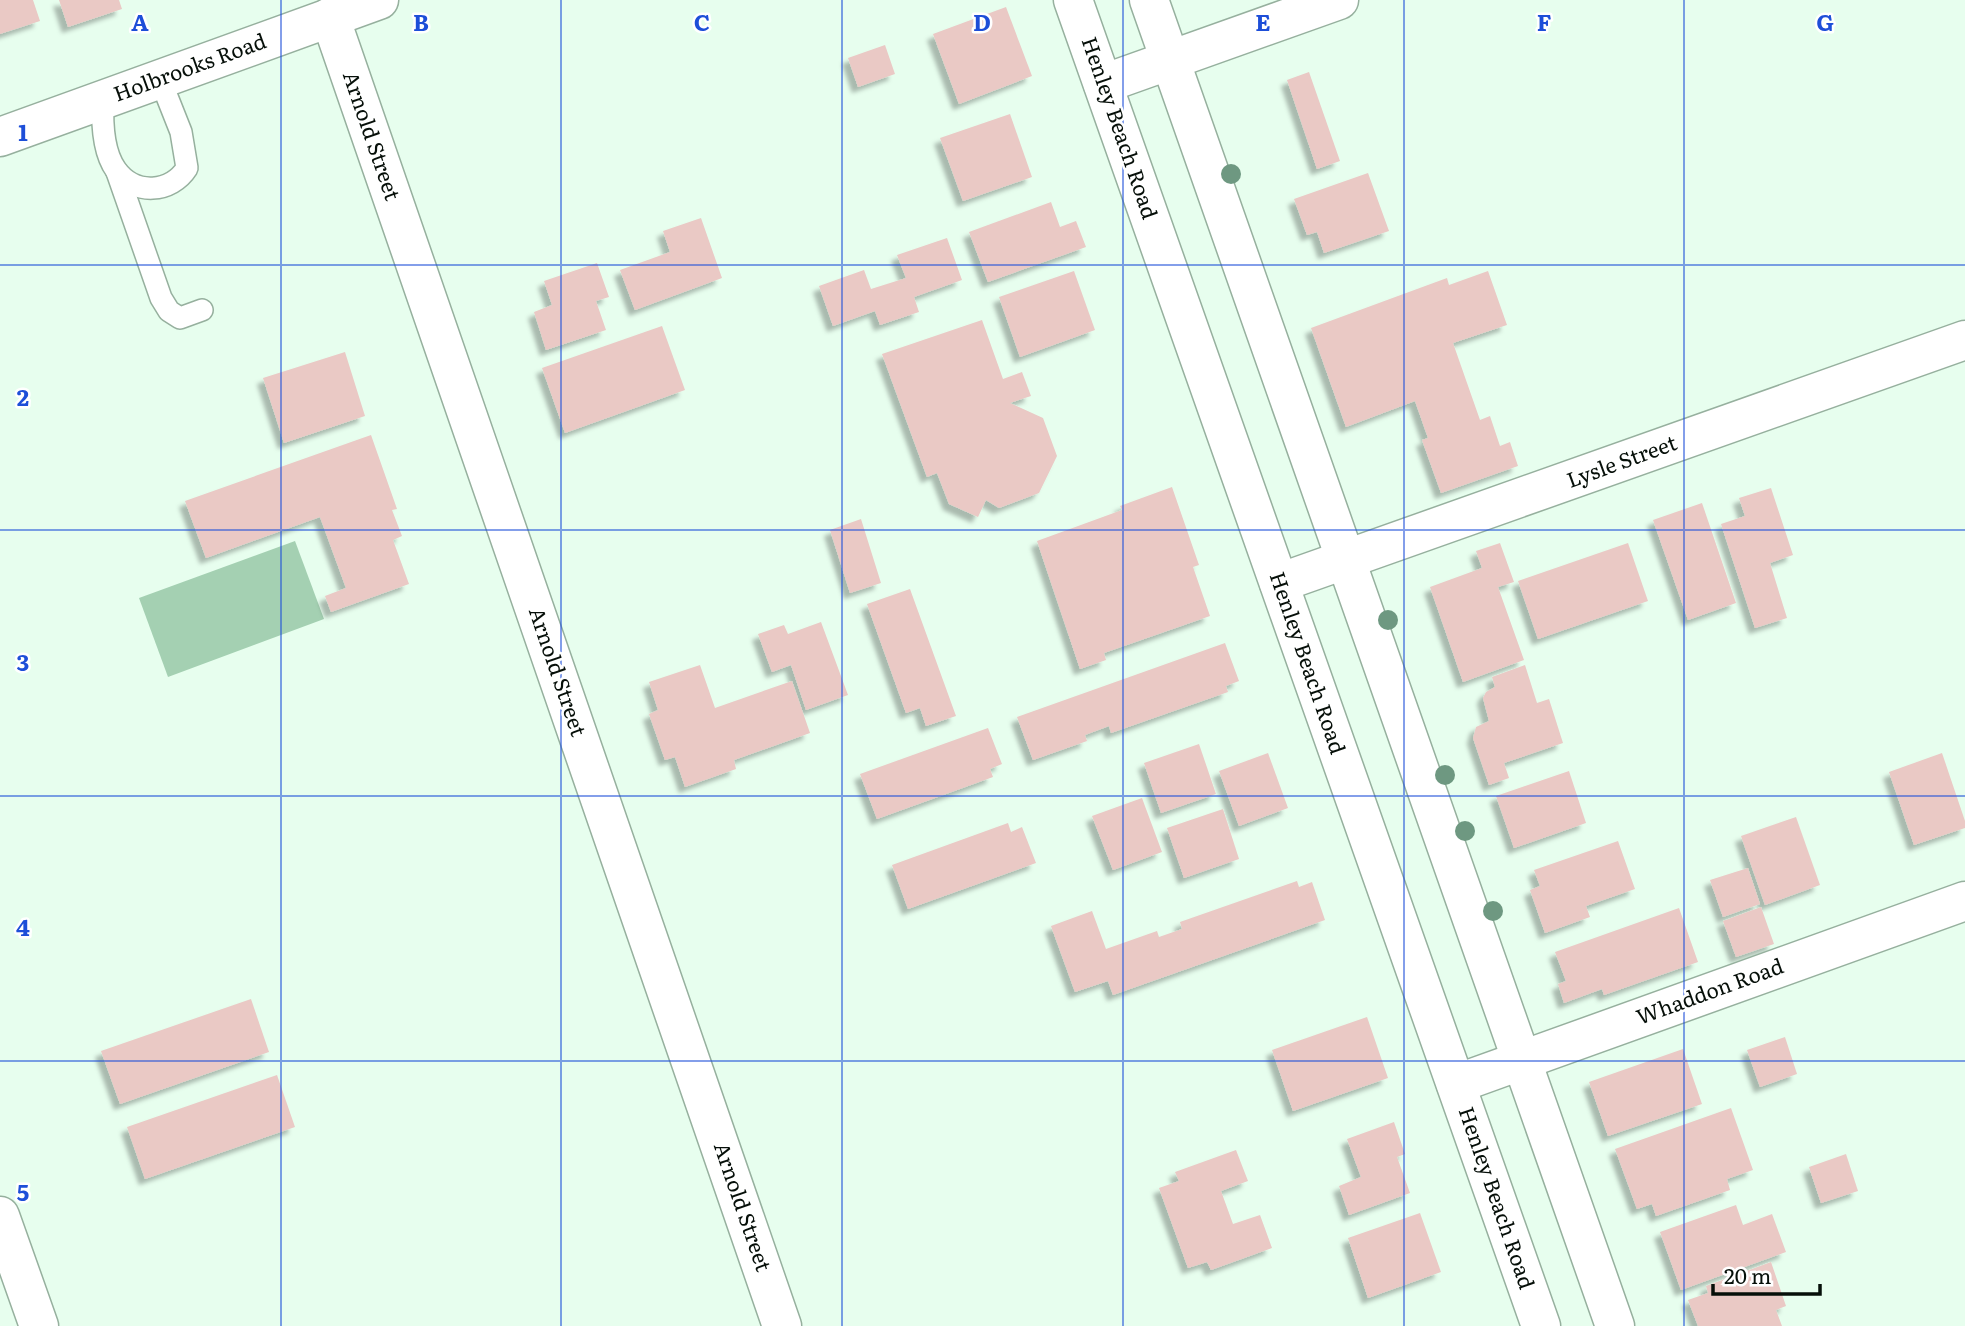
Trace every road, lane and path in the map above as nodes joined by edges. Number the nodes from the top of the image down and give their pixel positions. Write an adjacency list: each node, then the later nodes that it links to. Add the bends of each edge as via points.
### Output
1 (379, 0): 5 (main road, Holbrooks Road)
2 (1073, 0): 8 (main road, Henley Beach Road)
3 (1149, 0): 6 (main road)
4 (1339, 0): 6 (main road)
5 (330, 17): 7 (main road, Holbrooks Road); 21 (main road, Arnold Street)
6 (1170, 61): 8 (main road); 14 (main road)
7 (160, 79): 9 (main road, Holbrooks Road); 11 (lane, via 181,132 187,168 161,188 145,189)
8 (1103, 84): 15 (main road, Henley Beach Road)
9 (103, 100): 10 (main road, Holbrooks Road); 11 (lane, via 101,127)
10 (0, 138)
11 (116, 170): 12 (lane, via 161,298 180,318)
12 (202, 310)
13 (1965, 340): 14 (main road, Lysle Street)
14 (1346, 561): 15 (main road, Lysle Street); 17 (main road)
15 (1279, 583): 18 (main road, Henley Beach Road)
16 (1965, 901): 17 (main road, Whaddon Road)
17 (1521, 1060): 18 (main road, Whaddon Road); 23 (main road)
18 (1456, 1084): 22 (main road, Henley Beach Road)
19 (0, 1216): 20 (main road)
20 (39, 1326)
21 (782, 1326)
22 (1541, 1326)
23 (1615, 1326)

